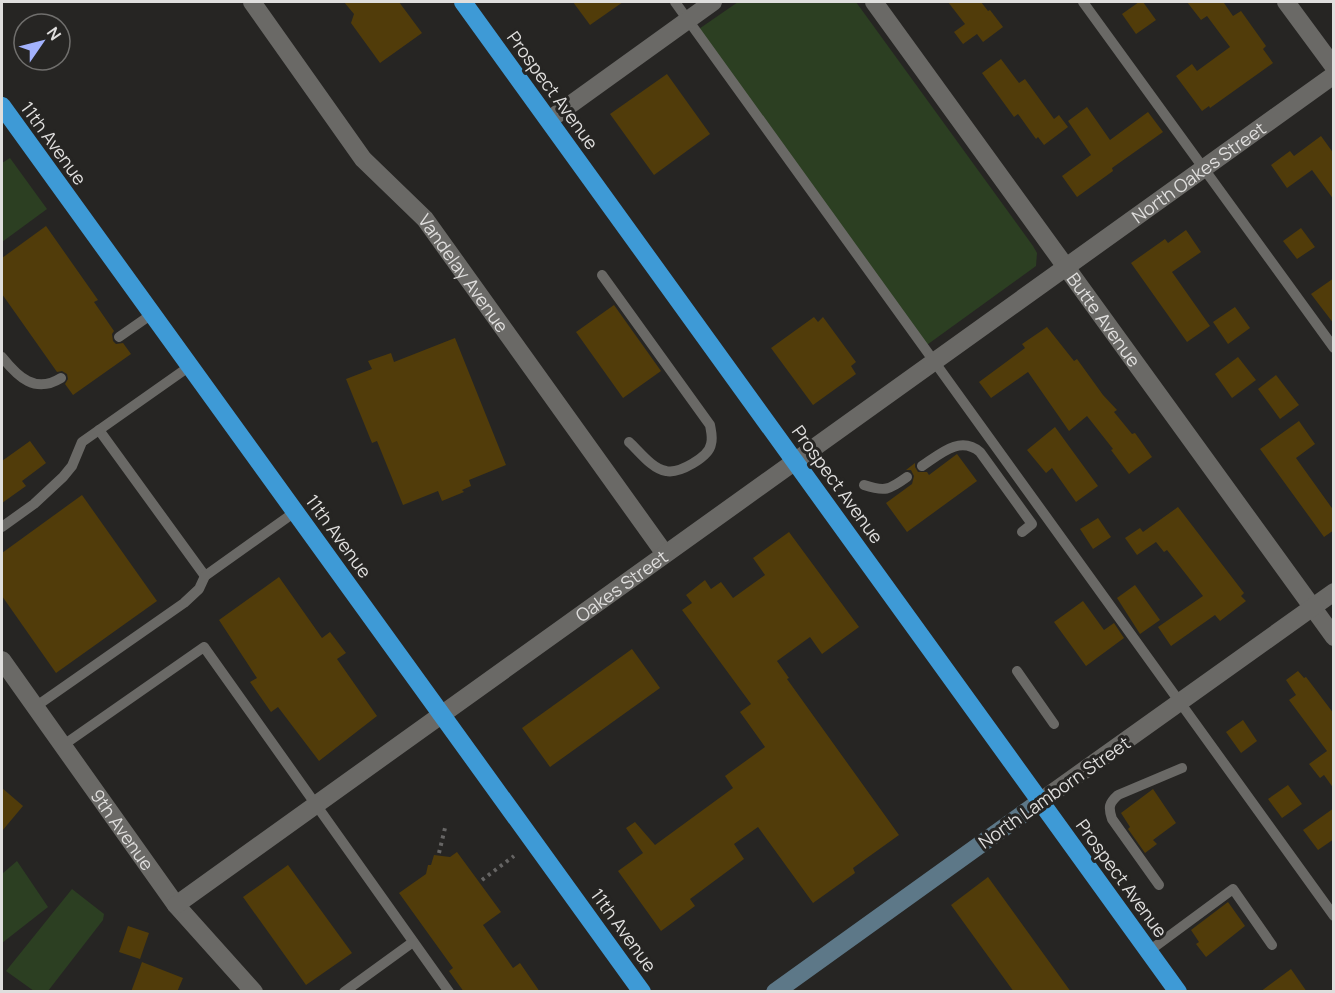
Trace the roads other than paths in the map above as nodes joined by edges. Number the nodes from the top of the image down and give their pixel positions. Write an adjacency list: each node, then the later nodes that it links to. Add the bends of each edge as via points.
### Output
1 (252, 2): 32 (street, Vandelay Avenue, via 363,159 425,219)
2 (463, 2): 12 (highway, Prospect Avenue)
3 (675, 2): 8 (lane)
4 (713, 2): 8 (street)
5 (874, 2): 14 (street, Butte Avenue)
6 (1083, 2): 13 (lane)
7 (1286, 2): 9 (street)
8 (688, 20): 12 (street); 20 (lane)
9 (1334, 67)
10 (1334, 75): 13 (street, North Oakes Street)
11 (2, 106): 16 (highway, 11th Avenue)
12 (549, 120): 25 (highway, Prospect Avenue)
13 (1203, 168): 14 (street, North Oakes Street); 18 (lane)
14 (1065, 267): 20 (street, Oakes Street); 35 (street, Butte Avenue)
15 (602, 274): 24 (lane, via 710,425 712,436 707,453 682,469 667,472)
16 (152, 314): 17 (lane); 21 (highway, 11th Avenue)
17 (119, 337)
18 (1334, 348)
19 (2, 357): 22 (lane, via 17,375 32,384 50,385)
20 (934, 361): 25 (street, Oakes Street); 39 (lane)
21 (190, 366): 23 (lane); 29 (highway, 11th Avenue)
22 (61, 378)
23 (99, 430): 30 (lane, via 82,442 63,477); 33 (lane)
24 (629, 442)
25 (795, 461): 32 (street, Oakes Street); 45 (highway, Prospect Avenue)
26 (922, 466): 31 (lane, via 950,446 973,446 1032,524)
27 (907, 477): 28 (lane, via 891,488 880,490)
28 (864, 485)
29 (295, 512): 33 (lane); 41 (highway, 11th Avenue)
30 (2, 527)
31 (1022, 532)
32 (665, 554): 41 (street, Oakes Street)
33 (205, 576): 40 (lane, via 199,589 184,603)
34 (1334, 592): 35 (street, North Lamborn Street)
35 (1312, 608): 36 (street, Butte Avenue); 39 (street, North Lamborn Street)
36 (1334, 637)
37 (2, 660): 40 (street, 9th Avenue)
38 (1017, 671): 42 (lane)
39 (1180, 702): 45 (street, North Lamborn Street); 49 (lane)
40 (35, 707): 43 (street, 9th Avenue)
41 (441, 714): 46 (street, Oakes Street); 56 (highway, 11th Avenue)
42 (1054, 724)
43 (62, 746): 46 (lane, via 204,647); 48 (street, 9th Avenue)
44 (1182, 768): 47 (lane, via 1118,795 1108,808)
45 (1041, 801): 52 (highway, Prospect Avenue); 57 (street, North Lamborn Street)
46 (315, 804): 48 (street, Oakes Street); 50 (lane)
47 (1159, 885)
48 (176, 905): 53 (street, 9th Avenue)
49 (1334, 916)
50 (413, 942): 54 (lane); 55 (lane)
51 (1272, 945): 52 (lane, via 1233,889)
52 (1149, 951): 58 (highway, Prospect Avenue)
53 (254, 992)
54 (344, 992)
55 (449, 992)
56 (642, 992)
57 (775, 992)
58 (1178, 992)

